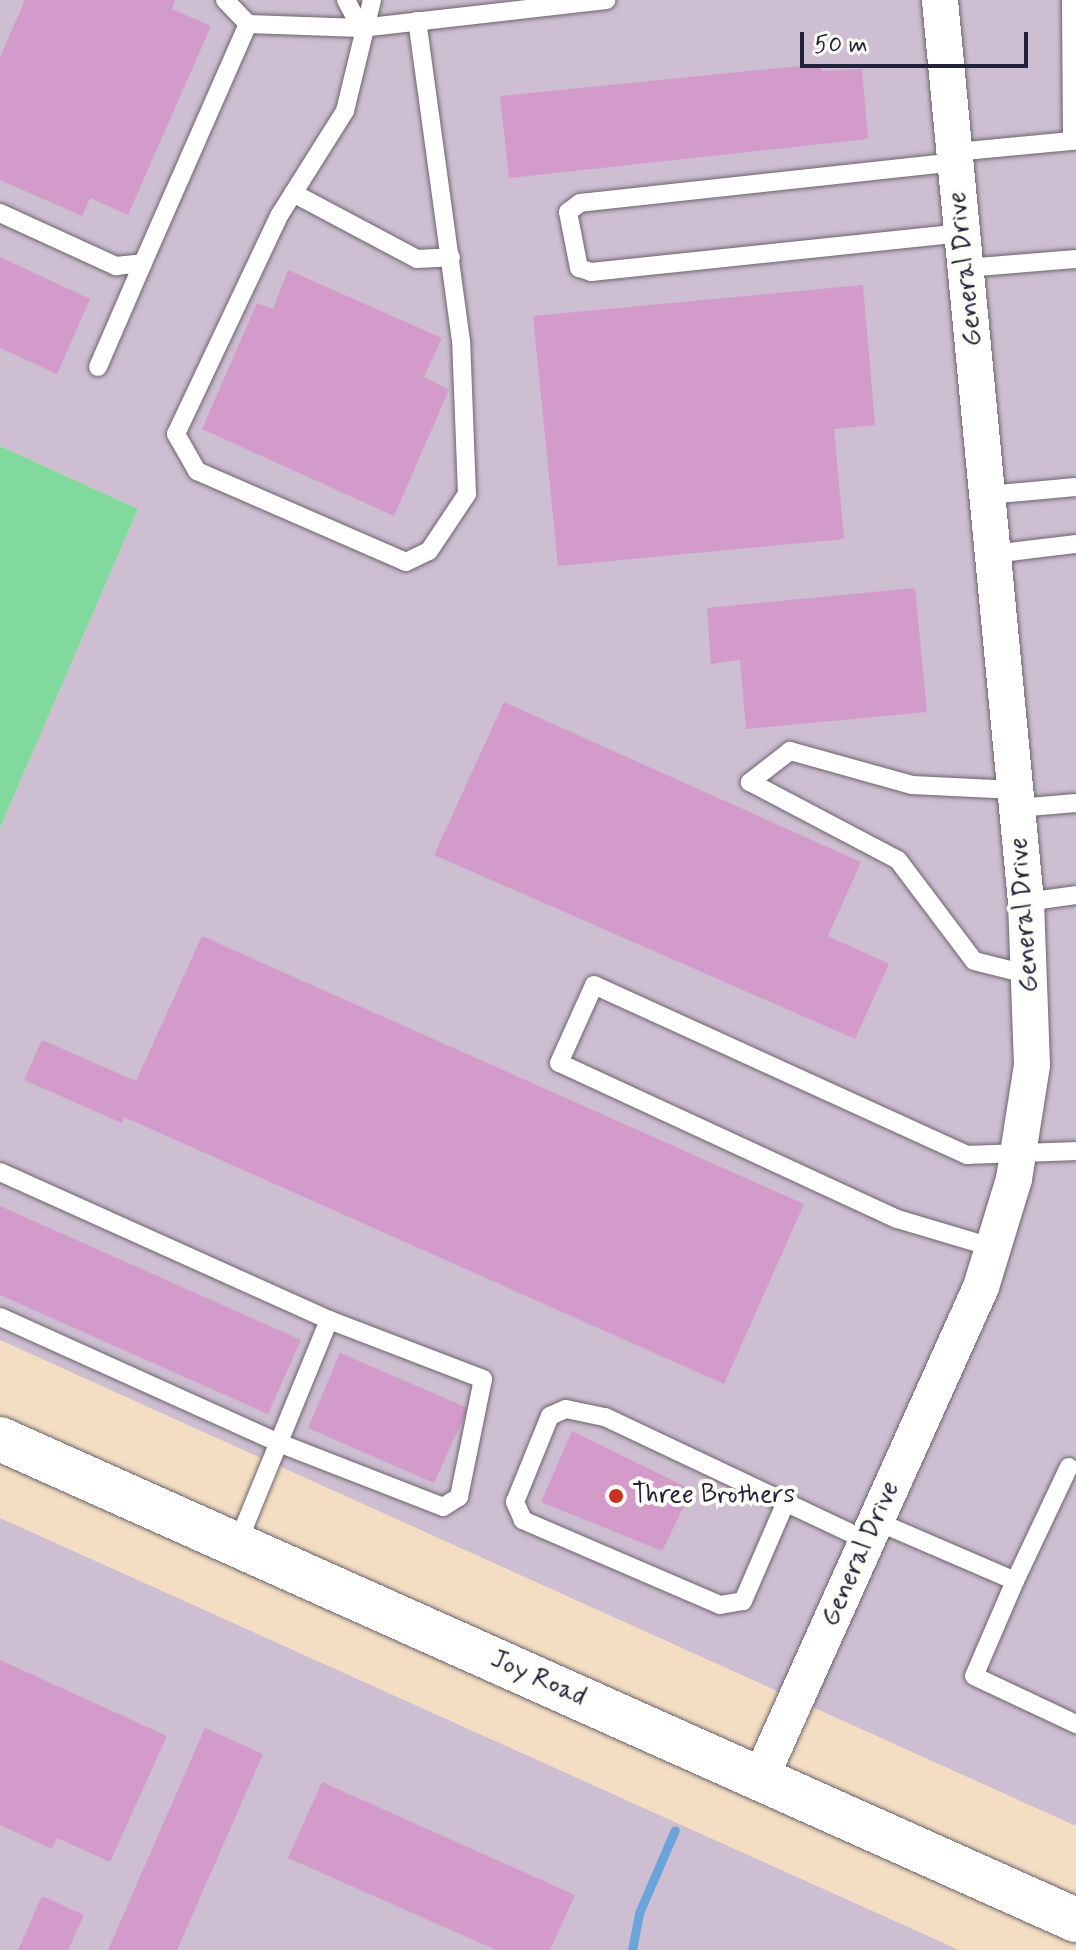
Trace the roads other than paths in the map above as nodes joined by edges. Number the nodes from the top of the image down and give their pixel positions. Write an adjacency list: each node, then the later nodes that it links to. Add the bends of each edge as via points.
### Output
1 (225, 0): 8 (lane)
2 (346, 0): 9 (lane)
3 (372, 0): 9 (lane)
4 (606, 0): 7 (lane)
5 (940, 0): 10 (street, General Drive)
6 (1071, 0): 10 (lane, via 1072,141)
7 (417, 21): 9 (lane); 14 (lane)
8 (248, 24): 9 (lane); 16 (lane)
9 (361, 28): 11 (lane, via 345,111)
10 (955, 157): 13 (street, General Drive); 13 (lane, via 580,203 568,212 579,268 591,272)
11 (293, 193): 14 (lane, via 417,259); 14 (lane, via 176,434 197,471 406,562 429,551 467,494)
12 (0, 213): 16 (lane, via 116,266)
13 (964, 250): 15 (lane); 19 (street, General Drive)
14 (451, 257)
15 (1076, 259)
16 (143, 263): 17 (lane)
17 (98, 367)
18 (1076, 487): 19 (lane)
19 (988, 495): 21 (street, General Drive)
20 (1076, 544): 21 (lane)
21 (993, 554): 22 (street, General Drive)
22 (1016, 799): 23 (lane); 25 (street, General Drive); 26 (lane, via 912,785 790,751 750,782 898,860 974,961)
23 (1076, 803)
24 (1076, 895): 25 (lane)
25 (1026, 902): 26 (street, General Drive)
26 (1030, 975): 27 (street, General Drive, via 1032,1065)
27 (1020, 1149): 28 (lane); 30 (street, General Drive); 30 (lane, via 967,1155 919,1137 594,985 559,1063 897,1219)
28 (1076, 1151)
29 (0, 1172): 32 (lane)
30 (995, 1248): 37 (street, General Drive)
31 (0, 1317): 34 (lane)
32 (329, 1320): 34 (lane); 34 (lane, via 483,1379 459,1497 443,1507)
33 (0, 1439): 38 (street, Joy Road)
34 (279, 1443): 38 (lane)
35 (1069, 1467): 39 (lane)
36 (785, 1504): 36 (lane, via 605,1417 566,1409 550,1416 515,1502 523,1520 720,1605 743,1601); 37 (lane)
37 (871, 1531): 39 (lane); 41 (street, General Drive)
38 (237, 1544): 41 (street, Joy Road)
39 (1015, 1581): 40 (lane, via 974,1676)
40 (1076, 1724)
41 (760, 1779): 42 (street, Joy Road)
42 (1076, 1920)

